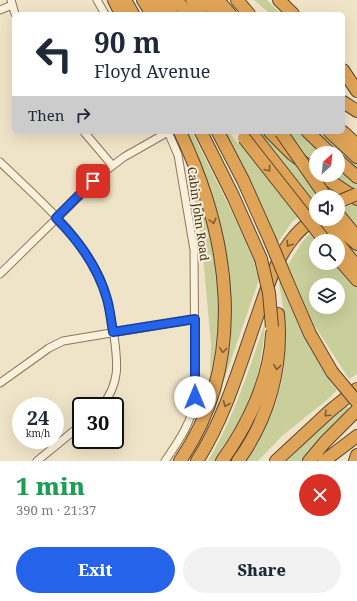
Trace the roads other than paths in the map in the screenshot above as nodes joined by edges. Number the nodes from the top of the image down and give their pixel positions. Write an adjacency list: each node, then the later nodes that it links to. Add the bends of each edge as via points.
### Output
1 (97, 0): 15 (street)
2 (114, 0): 16 (highway)
3 (125, 0): 17 (highway)
4 (143, 0): 18 (highway)
5 (154, 0): 19 (highway)
6 (164, 0): 20 (highway)
7 (177, 0): 21 (highway)
8 (192, 0): 22 (highway)
9 (205, 0): 23 (highway)
10 (218, 0): 24 (highway)
11 (237, 0): 25 (highway)
12 (279, 0): 26 (highway)
13 (11, 3): 14 (street)
14 (0, 10)
15 (104, 12)
16 (120, 12)
17 (133, 12)
18 (151, 12)
19 (161, 12)
20 (171, 12)
21 (186, 12)
22 (200, 12)
23 (215, 12)
24 (228, 12)
25 (247, 12)
26 (291, 12)
27 (345, 73): 28 (highway)
28 (357, 91)
29 (345, 103): 30 (highway)
30 (357, 110)
31 (86, 134): 47 (street)
32 (164, 134): 47 (street)
33 (169, 134): 74 (street, Cabin John Road, via 178,155 194,250)
34 (181, 134): 86 (highway, one-way to 86, via 202,185 216,234 223,270 226,315 222,355 214,389 198,431)
35 (202, 134): 69 (highway, via 234,196)
36 (219, 134): 79 (highway, bridge, via 243,180 310,334 332,372)
37 (247, 134): 50 (highway); 64 (highway, one-way to 64, bridge)
38 (272, 134): 49 (highway)
39 (282, 134): 53 (highway, bridge)
40 (310, 134): 44 (highway)
41 (332, 134): 45 (highway)
42 (345, 134): 43 (highway)
43 (357, 145)
44 (323, 146)
45 (357, 157)
46 (0, 162): 59 (street)
47 (112, 165): 59 (street)
48 (345, 166): 51 (highway)
49 (309, 167)
50 (280, 169): 57 (highway); 58 (highway)
51 (357, 177)
52 (332, 182): 56 (highway)
53 (321, 190)
54 (357, 194): 55 (highway, bridge)
55 (345, 199)
56 (357, 199)
57 (309, 200)
58 (309, 206)
59 (56, 218): 72 (street); 75 (street, via 77,240 97,272 107,300)
60 (309, 222): 87 (highway, one-way to 87, via 294,237 276,268 226,406)
61 (345, 222): 66 (highway)
62 (324, 226): 65 (highway)
63 (336, 226): 67 (highway)
64 (320, 234)
65 (331, 234)
66 (357, 237)
67 (357, 244)
68 (345, 252): 71 (highway)
69 (261, 260): 88 (highway, bridge, via 272,327 270,353 259,391 239,436); 89 (highway, one-way to 89, bridge, via 271,284 278,314 278,351 274,384 264,414 258,429)
70 (345, 266): 73 (highway)
71 (357, 267)
72 (0, 274)
73 (357, 280)
74 (195, 319): 75 (street); 85 (street, Cabin John Road, via 194,408)
75 (113, 332): 76 (street, via 70,339 57,344); 78 (street, via 117,370 114,385)
76 (0, 383)
77 (357, 389): 90 (highway, one-way to 90)
78 (107, 397)
79 (357, 402)
80 (357, 410): 91 (highway)
81 (72, 432): 84 (street)
82 (357, 436): 92 (highway)
83 (357, 455): 93 (highway)
84 (37, 461)
85 (165, 461)
86 (180, 461)
87 (197, 461)
88 (222, 461)
89 (238, 461)
90 (276, 461)
91 (309, 461)
92 (324, 461)
93 (356, 461)

